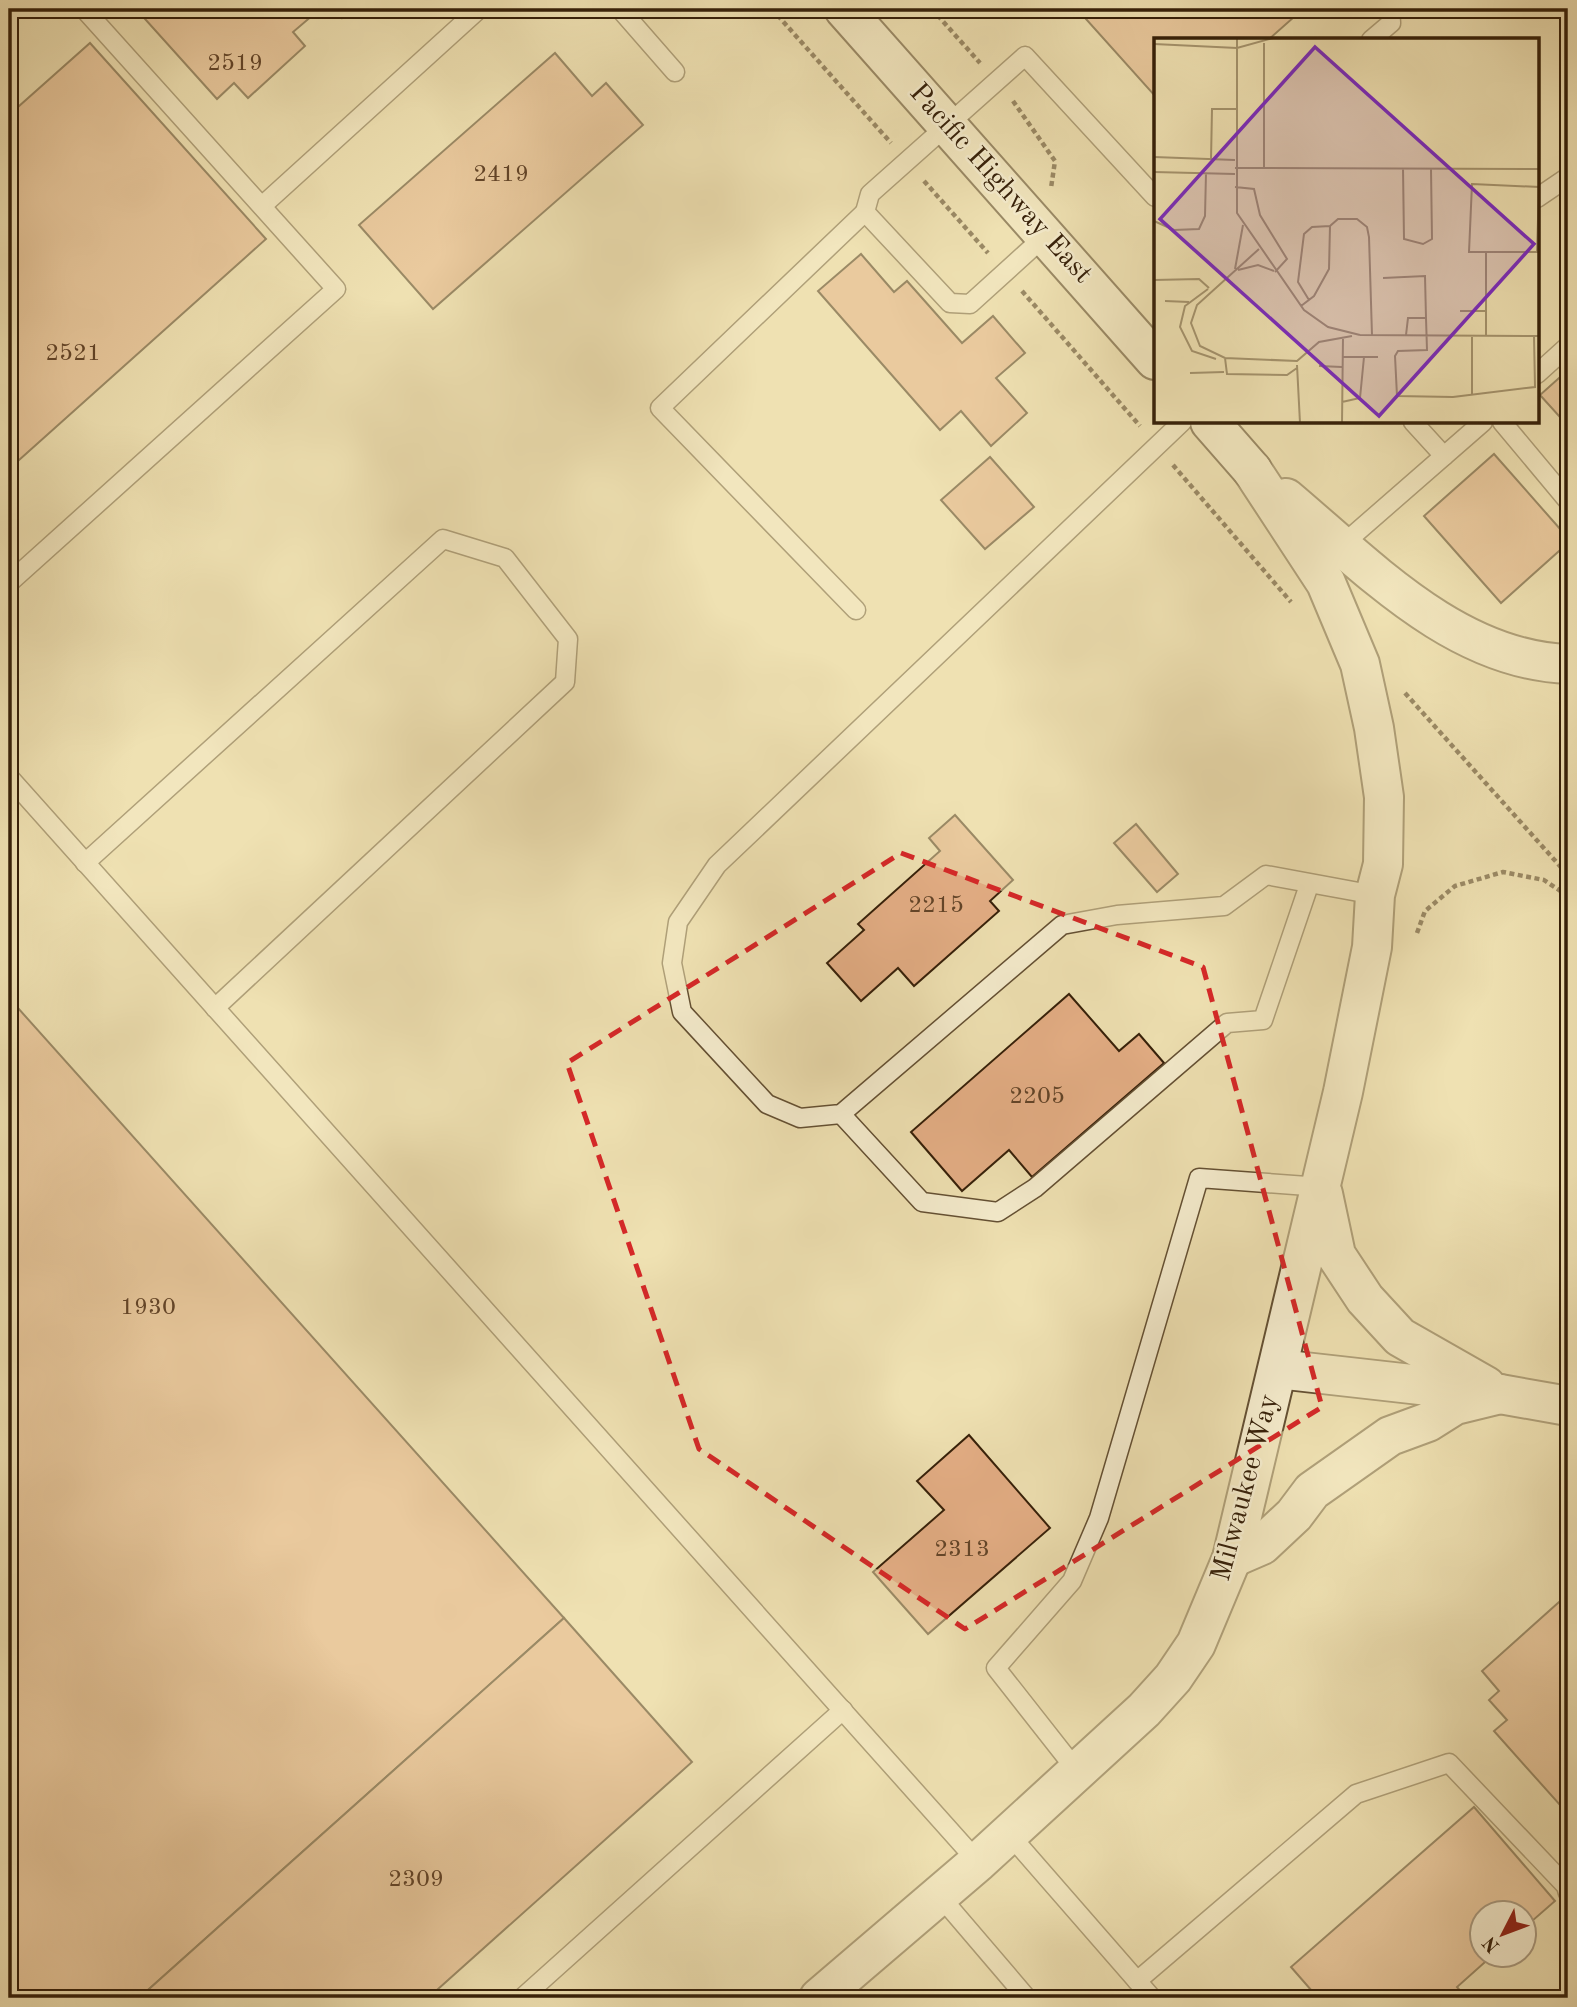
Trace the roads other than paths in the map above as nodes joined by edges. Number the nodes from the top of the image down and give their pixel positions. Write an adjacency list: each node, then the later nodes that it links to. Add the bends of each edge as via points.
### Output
1 (84, 9): 12 (lane)
2 (479, 9): 12 (lane)
3 (620, 9): 7 (lane)
4 (844, 9): 8 (street, Pacific Highway East)
5 (1390, 9): 6 (lane, via 1391,23)
6 (1373, 38)
7 (675, 72)
8 (947, 124): 10 (lane, via 1025,56); 13 (lane, via 870,194); 14 (street, Pacific Highway East)
9 (1568, 177): 11 (lane)
10 (1154, 196)
11 (1538, 197)
12 (262, 206): 27 (lane, via 335,289)
13 (865, 212): 14 (lane, via 950,303 970,304); 28 (lane, via 660,408)
14 (1045, 236): 16 (street, Pacific Highway East)
15 (1568, 346): 17 (lane)
16 (1154, 359)
17 (1538, 373)
18 (1180, 424): 35 (lane, via 717,865 678,922 672,963 682,1012 767,1104 800,1118)
19 (1212, 424): 24 (street)
20 (1415, 424): 23 (lane)
21 (1481, 424): 23 (lane)
22 (1504, 424): 25 (lane)
23 (1444, 456): 26 (lane)
24 (1252, 470): 26 (street); 33 (street, Milwaukee Way, via 1326,583 1360,664 1384,797 1383,864)
25 (1568, 501)
26 (1342, 545): 29 (street, via 1432,616 1476,642)
27 (9, 583)
28 (856, 610)
29 (1568, 664)
30 (9, 777): 31 (lane)
31 (85, 863): 34 (lane); 34 (lane, via 443,539 505,558 568,639 565,682)
32 (1309, 885): 33 (lane); 35 (lane, via 1266,876 1224,906 1117,915 1062,925); 35 (lane, via 1263,1020 1227,1023 1035,1188 998,1212 922,1202)
33 (1375, 895): 36 (street, Milwaukee Way, via 1372,947)
34 (215, 1008): 41 (lane)
35 (841, 1114)
36 (1321, 1187): 37 (street, Milwaukee Way); 38 (street, via 1336,1255 1365,1299 1400,1336); 42 (lane, via 1199,1178 1099,1518 1072,1581 996,1668)
37 (1278, 1369): 38 (street); 40 (street, Milwaukee Way)
38 (1500, 1394): 39 (street); 40 (street, via 1455,1405 1429,1422 1391,1436 1312,1491 1262,1545)
39 (1568, 1406)
40 (1233, 1558): 42 (street, Milwaukee Way, via 1196,1644 1173,1678)
41 (843, 1710): 44 (lane); 48 (lane)
42 (1077, 1771): 43 (street, Milwaukee Way)
43 (1009, 1834): 44 (street, Milwaukee Way); 47 (lane)
44 (978, 1862): 46 (street, Milwaukee Way)
45 (1568, 1893): 47 (lane, via 1449,1763 1356,1794)
46 (939, 1895): 49 (street, Milwaukee Way); 50 (lane)
47 (1137, 1981): 51 (lane)
48 (522, 1998)
49 (819, 1998)
50 (1027, 1998)
51 (1152, 1998)

